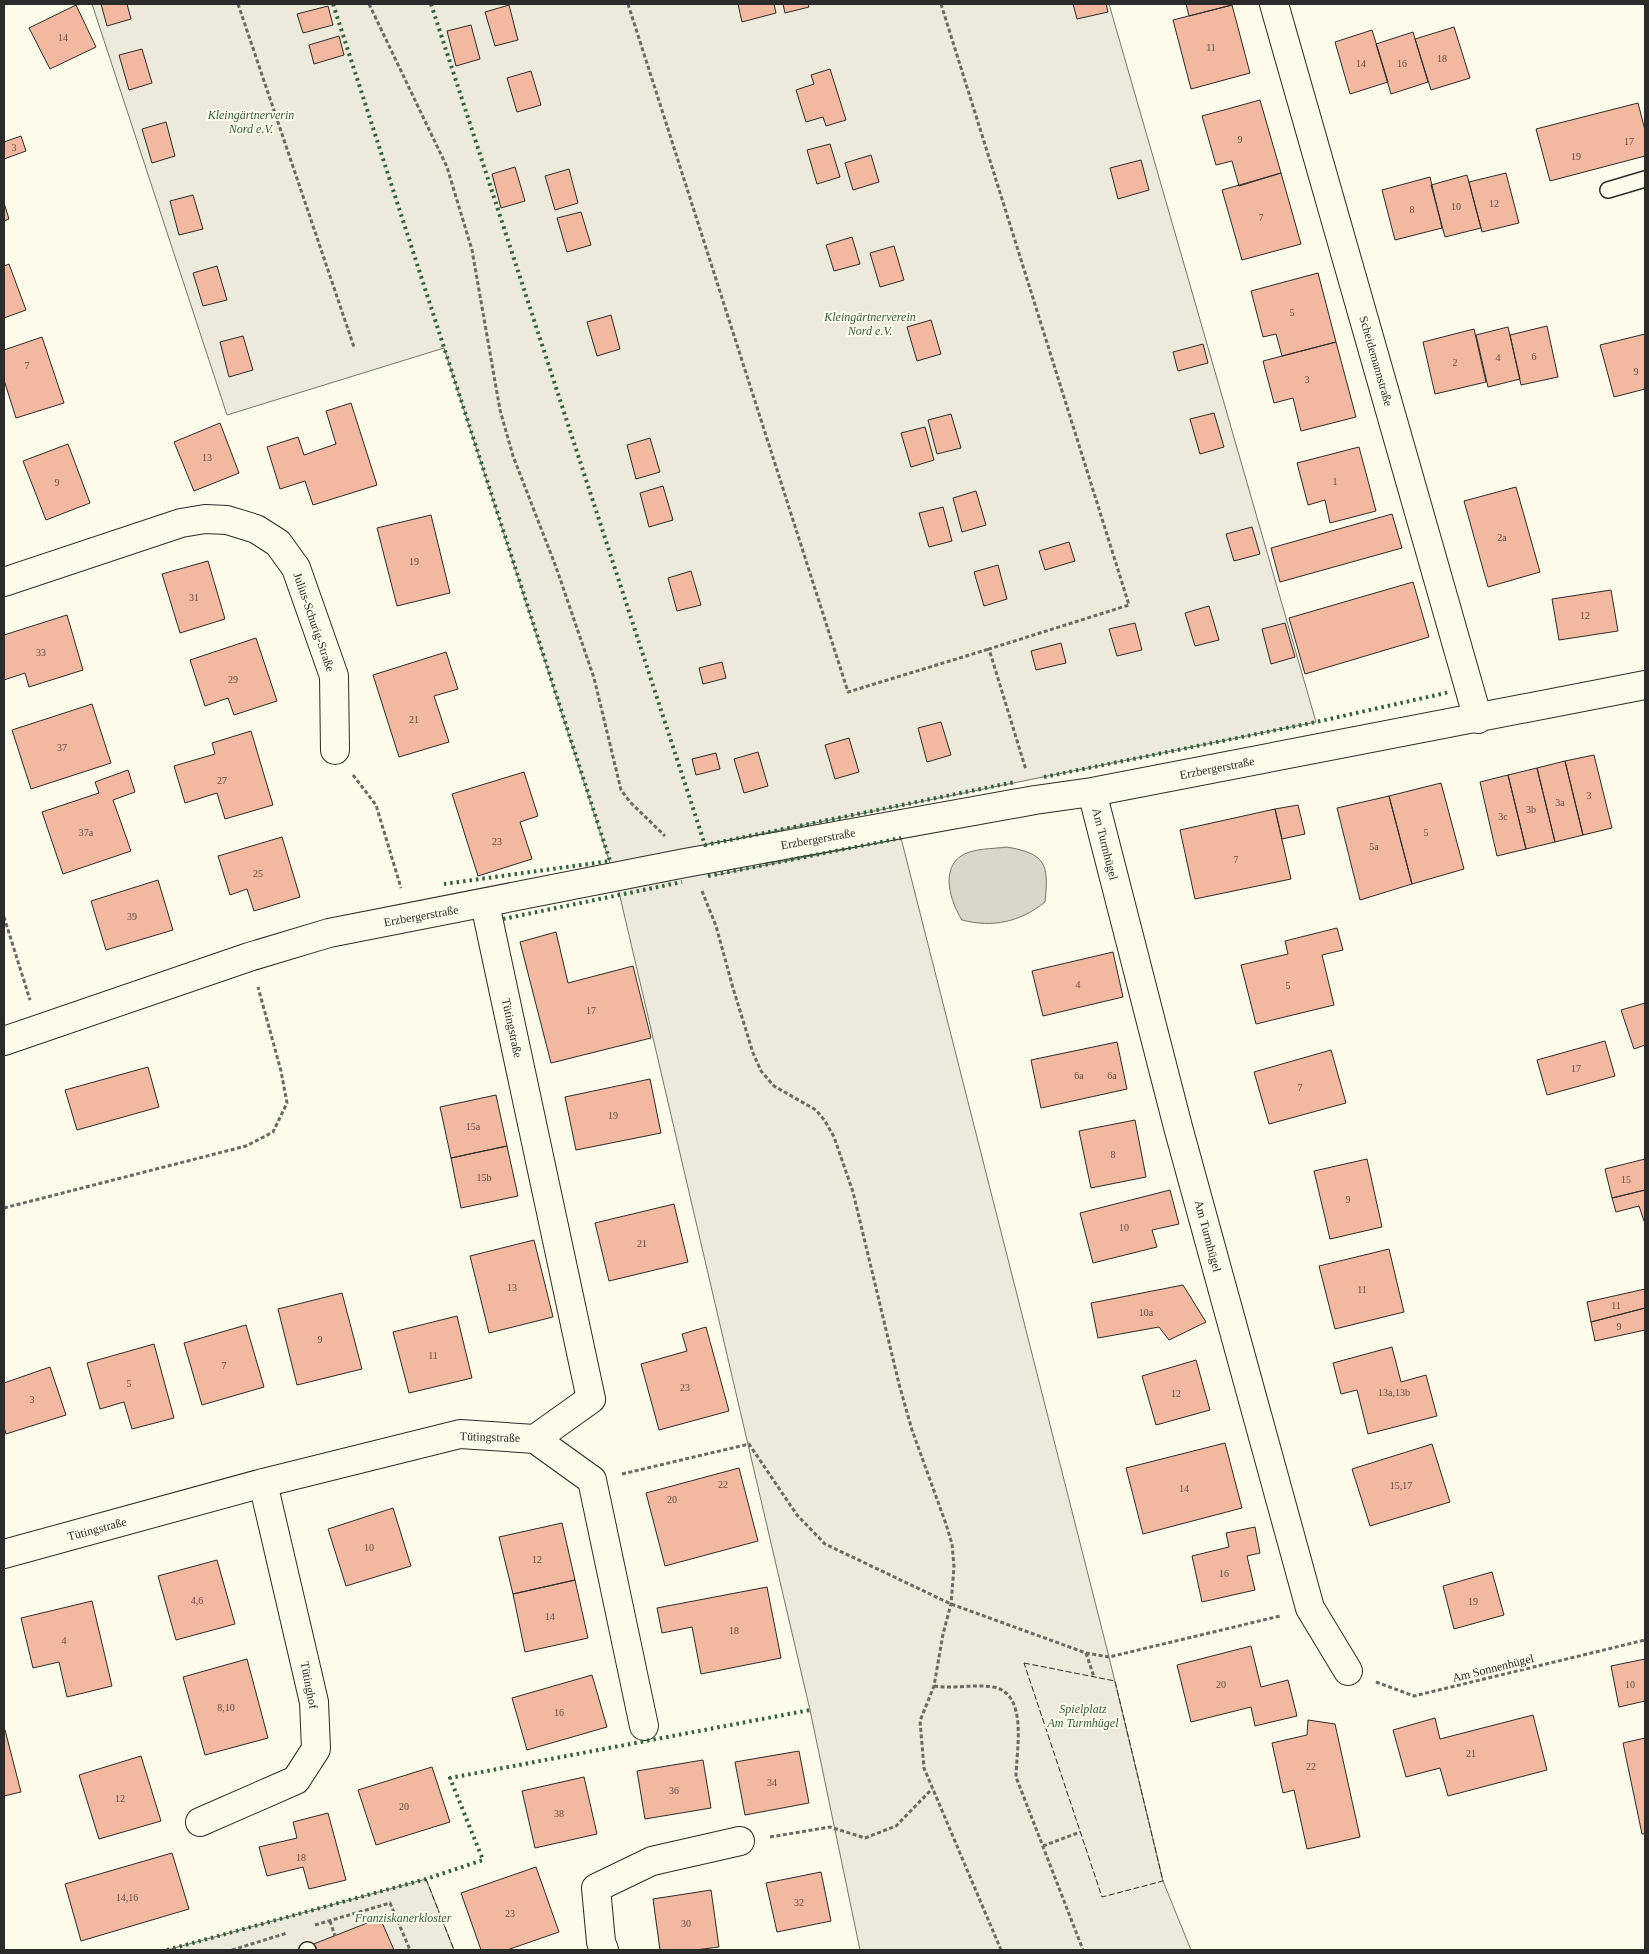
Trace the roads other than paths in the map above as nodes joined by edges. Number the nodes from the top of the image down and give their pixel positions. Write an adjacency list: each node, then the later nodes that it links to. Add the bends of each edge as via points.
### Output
1 (1274, 4): 6 (street, Scheidemannstraße)
2 (1645, 179): 3 (lane)
3 (1608, 190)
4 (4, 582): 7 (street, Julius-Schurig-Straße, via 181,523 228,520 256,530 278,544 296,568 334,676)
5 (1645, 685): 6 (street, Erzbergerstraße)
6 (1478, 719): 8 (street, Erzbergerstraße)
7 (335, 750)
8 (1092, 792): 9 (street, Erzbergerstraße, via 685,863); 14 (street, Am Turmhügel, via 1178,1127 1310,1608)
9 (485, 904): 10 (street, Erzbergerstraße, via 329,933); 11 (street, Tütingstraße, via 592,1399)
10 (4, 1041)
11 (535, 1439): 12 (street, Tütingstraße, via 460,1434); 15 (street, via 592,1480)
12 (263, 1483): 13 (street, Tütingstraße); 16 (street, Tütinghof, via 314,1702 316,1749 296,1780)
13 (4, 1554)
14 (1348, 1671)
15 (644, 1726)
16 (200, 1822)
17 (740, 1842): 18 (street, via 652,1861 596,1888)
18 (604, 1950)

